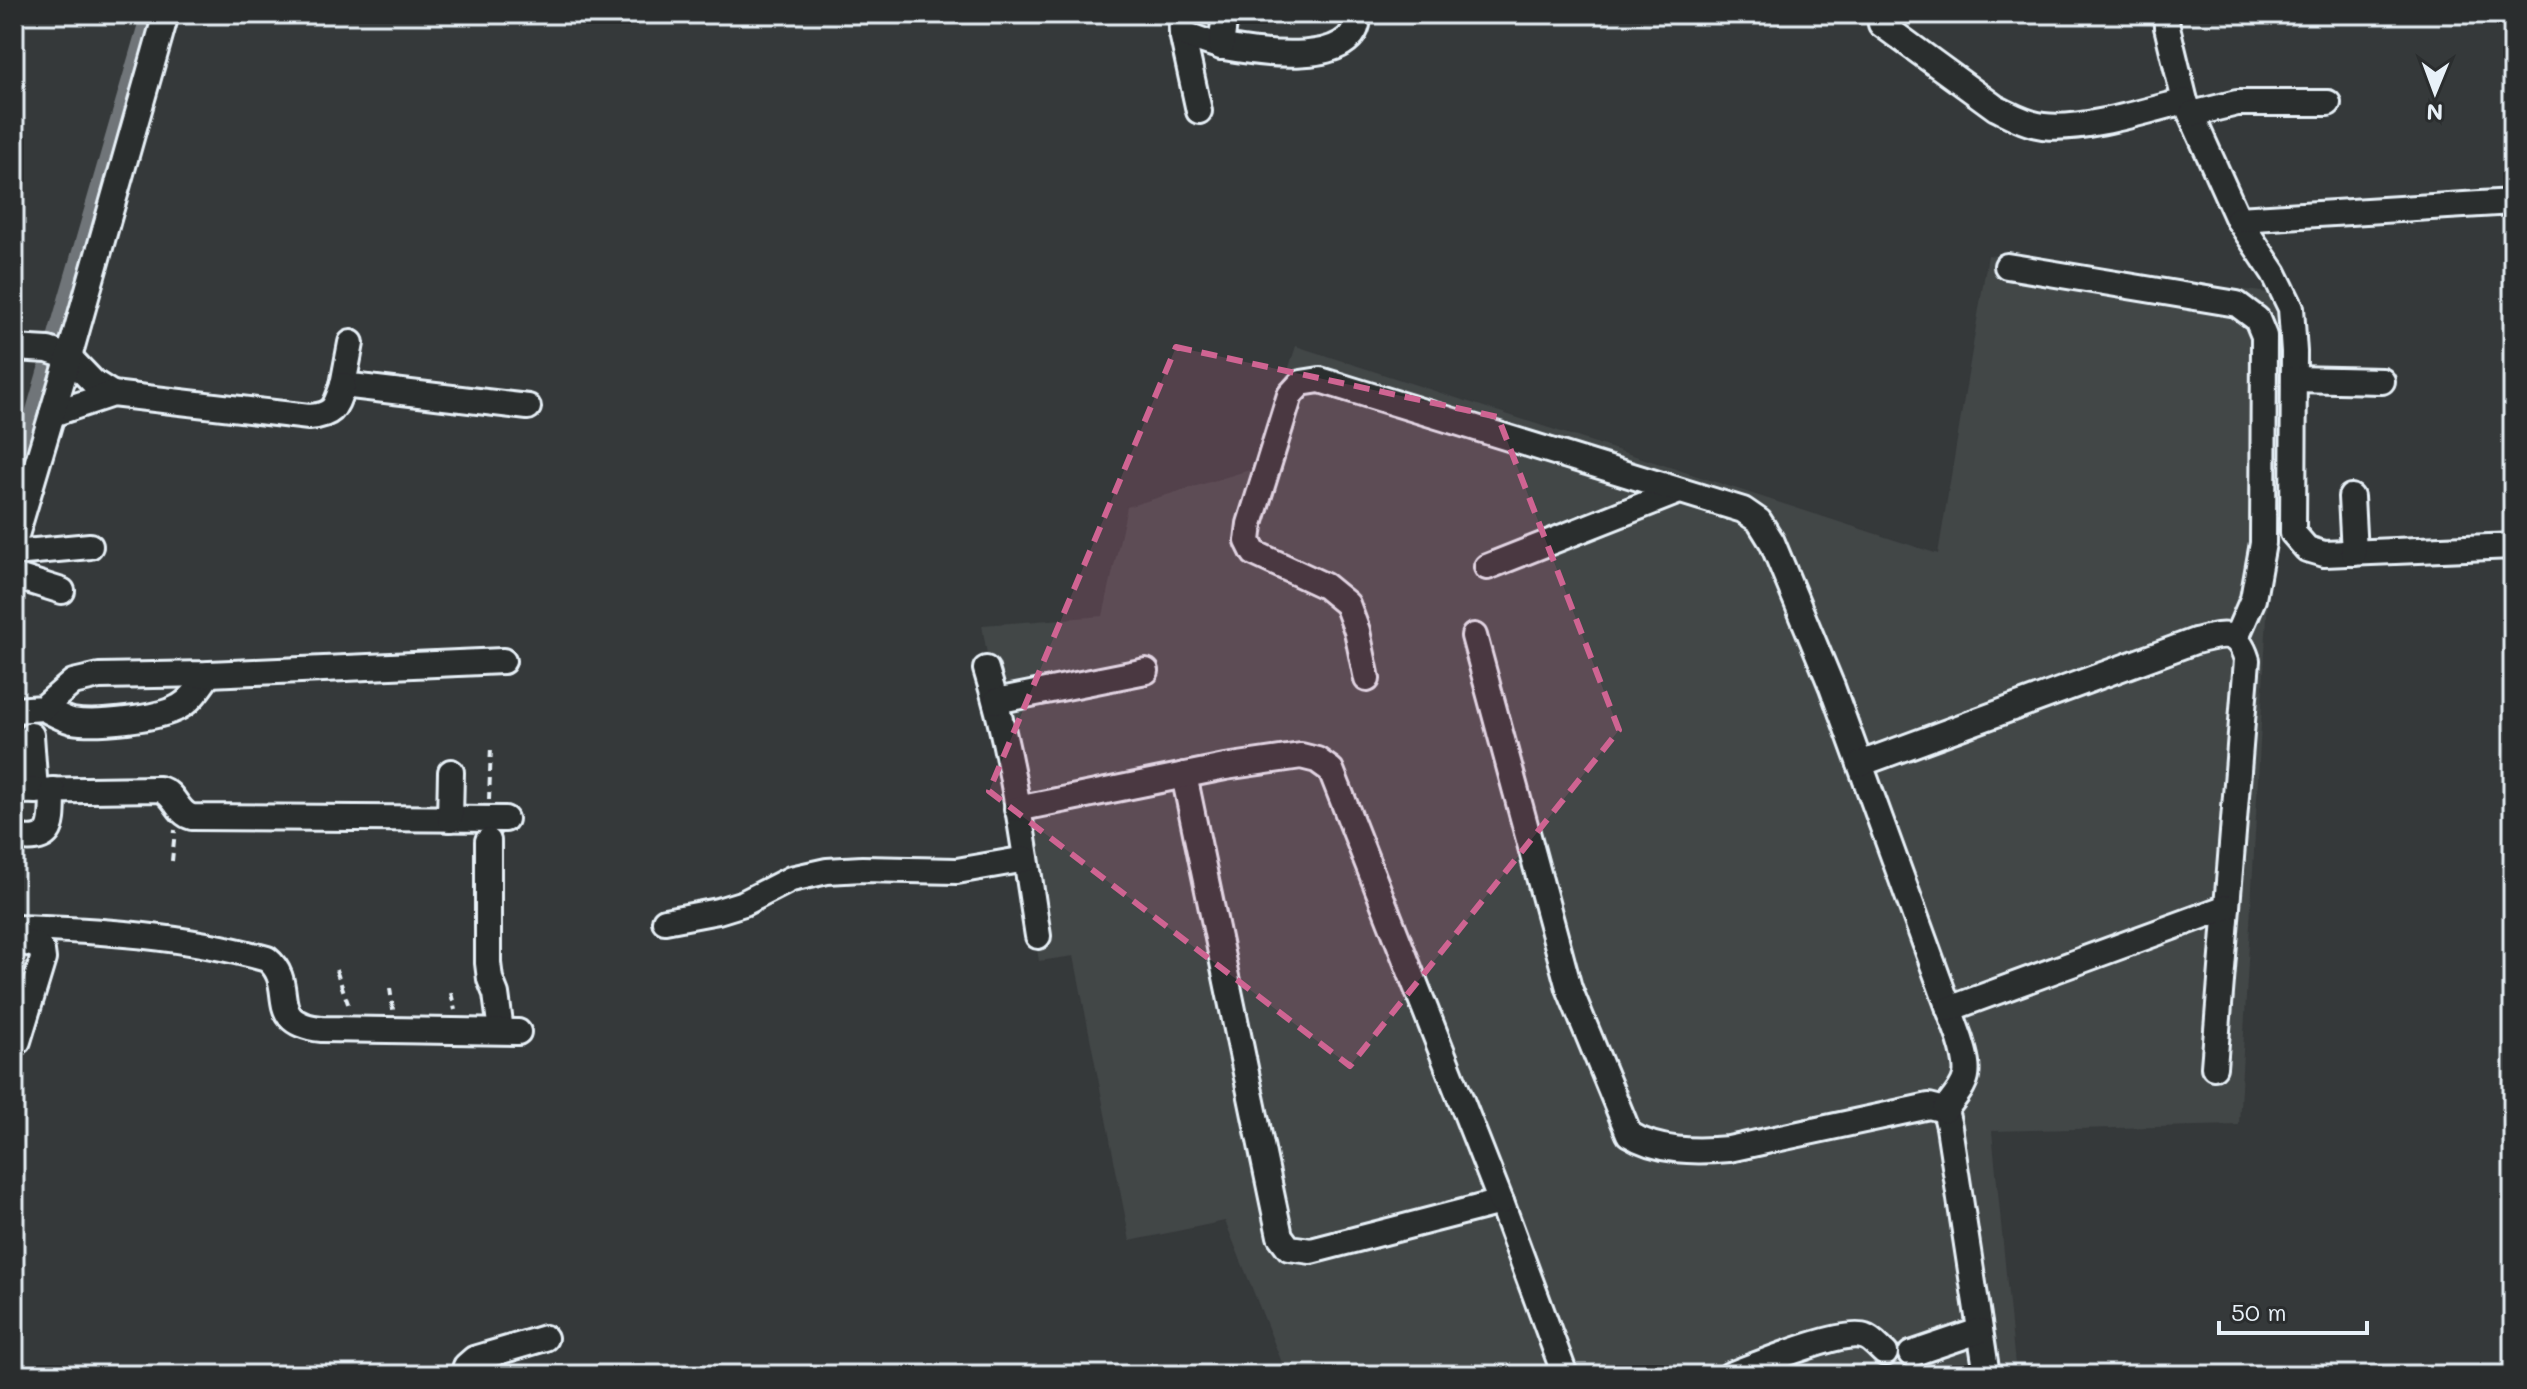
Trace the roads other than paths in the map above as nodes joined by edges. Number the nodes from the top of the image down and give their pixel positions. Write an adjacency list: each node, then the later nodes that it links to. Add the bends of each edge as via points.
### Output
1 (166, 14): 16 (street)
2 (1225, 14): 7 (street)
3 (1358, 14): 7 (street, via 1349,40 1338,47 1294,54)
4 (2166, 14): 9 (street)
5 (1181, 24): 7 (street); 10 (street)
6 (1881, 24): 9 (street, via 1996,108 2041,126)
7 (1221, 47)
8 (2328, 103): 9 (street)
9 (2188, 108): 12 (street)
10 (1199, 111)
11 (2513, 202): 12 (street)
12 (2238, 219): 17 (street, via 2291,308)
13 (2007, 266): 34 (street, via 2237,304 2257,319 2264,336 2263,543 2253,599)
14 (351, 343): 19 (street)
15 (15, 348): 16 (street)
16 (59, 353): 20 (street); 22 (street)
17 (2294, 379): 18 (street); 29 (street, via 2293,533 2307,549)
18 (2382, 381)
19 (343, 385): 20 (street, via 325,416 309,417); 21 (street)
20 (112, 394): 22 (street)
21 (528, 407)
22 (52, 414): 25 (street)
23 (1679, 491): 30 (street); 39 (street, via 1320,380 1301,383 1290,395 1248,541 1254,553 1325,586 1347,604); 44 (street, via 1743,510 1759,521)
24 (2351, 497): 29 (street)
25 (14, 542)
26 (90, 546): 28 (street)
27 (2513, 546): 29 (street)
28 (14, 553)
29 (2354, 553)
30 (1487, 567)
31 (14, 576): 32 (street)
32 (62, 591)
33 (1474, 636): 60 (street, via 1569,988 1629,1134 1645,1144 1701,1152 1929,1106)
34 (2236, 638): 44 (street, via 2225,634 2195,641); 52 (street, via 2247,660)
35 (503, 661): 38 (street)
36 (986, 669): 40 (street)
37 (1146, 671): 40 (street)
38 (209, 674): 41 (street, via 86,678 73,682); 41 (street, via 178,707 154,717 77,722)
39 (1367, 679)
40 (996, 701): 48 (street)
41 (43, 708): 42 (street)
42 (14, 710)
43 (31, 735): 47 (street)
44 (1860, 764): 57 (street)
45 (451, 772): 49 (street)
46 (1184, 775): 48 (street); 61 (street, via 1301,756 1331,770); 61 (street, via 1280,1236 1289,1248 1311,1251)
47 (34, 791): 49 (street, via 159,789 169,792 192,817); 50 (street, via 52,828 40,838)
48 (1017, 809): 51 (street)
49 (450, 819): 54 (street, via 494,826 488,963 510,1031 312,1028 292,1021 276,967 267,959 176,940)
50 (14, 837)
51 (1026, 859): 53 (street, via 957,871 827,871 791,879 744,903); 55 (street)
52 (2227, 907): 57 (street); 59 (street)
53 (665, 921)
54 (14, 928)
55 (1038, 936)
56 (14, 940): 58 (street, via 36,945 43,959)
57 (1949, 1009): 60 (street, via 1968,1063 1966,1083)
58 (18, 1041)
59 (2214, 1067)
60 (1945, 1110): 62 (street)
61 (1501, 1202): 67 (street)
62 (1979, 1331): 65 (street); 69 (street)
63 (545, 1338): 66 (street, via 474,1359)
64 (1885, 1353): 68 (street, via 1865,1336 1852,1335)
65 (1911, 1354)
66 (463, 1375)
67 (1565, 1375)
68 (1730, 1375)
69 (1987, 1375)

